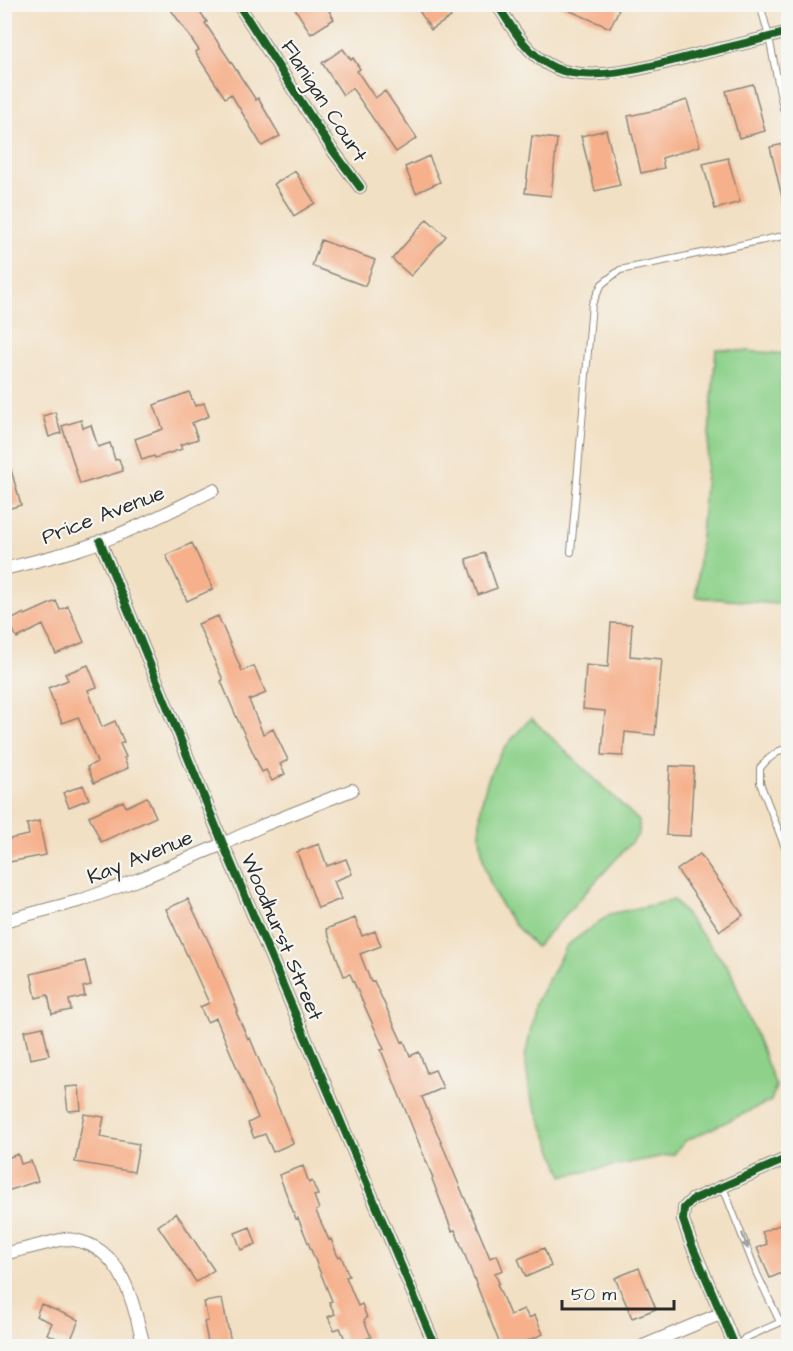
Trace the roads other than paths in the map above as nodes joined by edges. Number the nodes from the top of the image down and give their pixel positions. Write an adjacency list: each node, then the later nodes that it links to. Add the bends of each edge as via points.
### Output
1 (238, 4): 7 (street, Flanigan Court)
2 (497, 4): 5 (street, via 518,37 539,58 554,68 583,75 625,71)
3 (760, 4): 5 (lane)
4 (788, 36): 5 (street)
5 (769, 38): 6 (lane, via 783,108)
6 (789, 107)
7 (360, 187)
8 (789, 235): 11 (lane, via 620,270 602,284 591,304)
9 (213, 490): 10 (street, Price Avenue)
10 (100, 541): 12 (street, Price Avenue); 15 (street, Woodhurst Street)
11 (571, 552)
12 (4, 569)
13 (789, 748): 16 (lane, via 779,751 760,768 760,783)
14 (352, 790): 15 (street, Kay Avenue)
15 (223, 844): 17 (street, Kay Avenue, via 82,900); 25 (street, Woodhurst Street)
16 (789, 855)
17 (4, 921)
18 (789, 1158): 19 (street)
19 (723, 1186): 21 (street, via 692,1200 684,1208 683,1220); 23 (lane, one-way to 23)
20 (4, 1254): 24 (street, via 64,1239 89,1244 104,1253 129,1292)
21 (720, 1314): 26 (street); 27 (street)
22 (789, 1318): 23 (lane)
23 (780, 1322): 27 (lane, via 745,1338)
24 (144, 1347)
25 (435, 1347)
26 (643, 1347)
27 (736, 1347)

